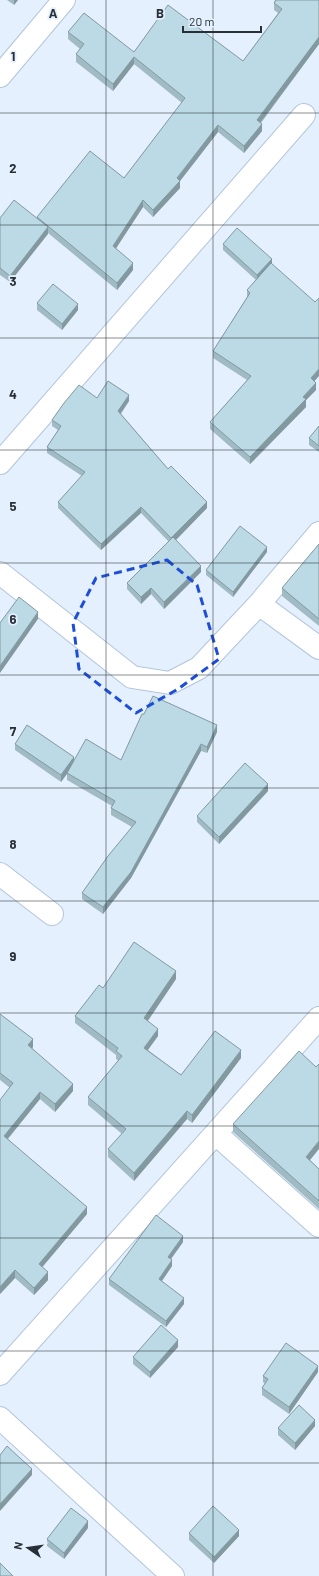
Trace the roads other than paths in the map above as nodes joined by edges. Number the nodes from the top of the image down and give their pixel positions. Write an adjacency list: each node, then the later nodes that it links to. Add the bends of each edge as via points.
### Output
1 (64, 0): 2 (street)
2 (0, 76)
3 (304, 115): 4 (street)
4 (0, 463)
5 (319, 533): 7 (street)
6 (0, 572): 7 (street, via 132,677 170,683 199,668)
7 (259, 604): 8 (street)
8 (319, 648)
9 (0, 874): 10 (street)
10 (52, 914)
11 (319, 1018): 12 (street)
12 (216, 1134): 13 (street); 14 (street)
13 (319, 1226)
14 (0, 1374)
15 (0, 1418): 16 (street)
16 (173, 1576)

